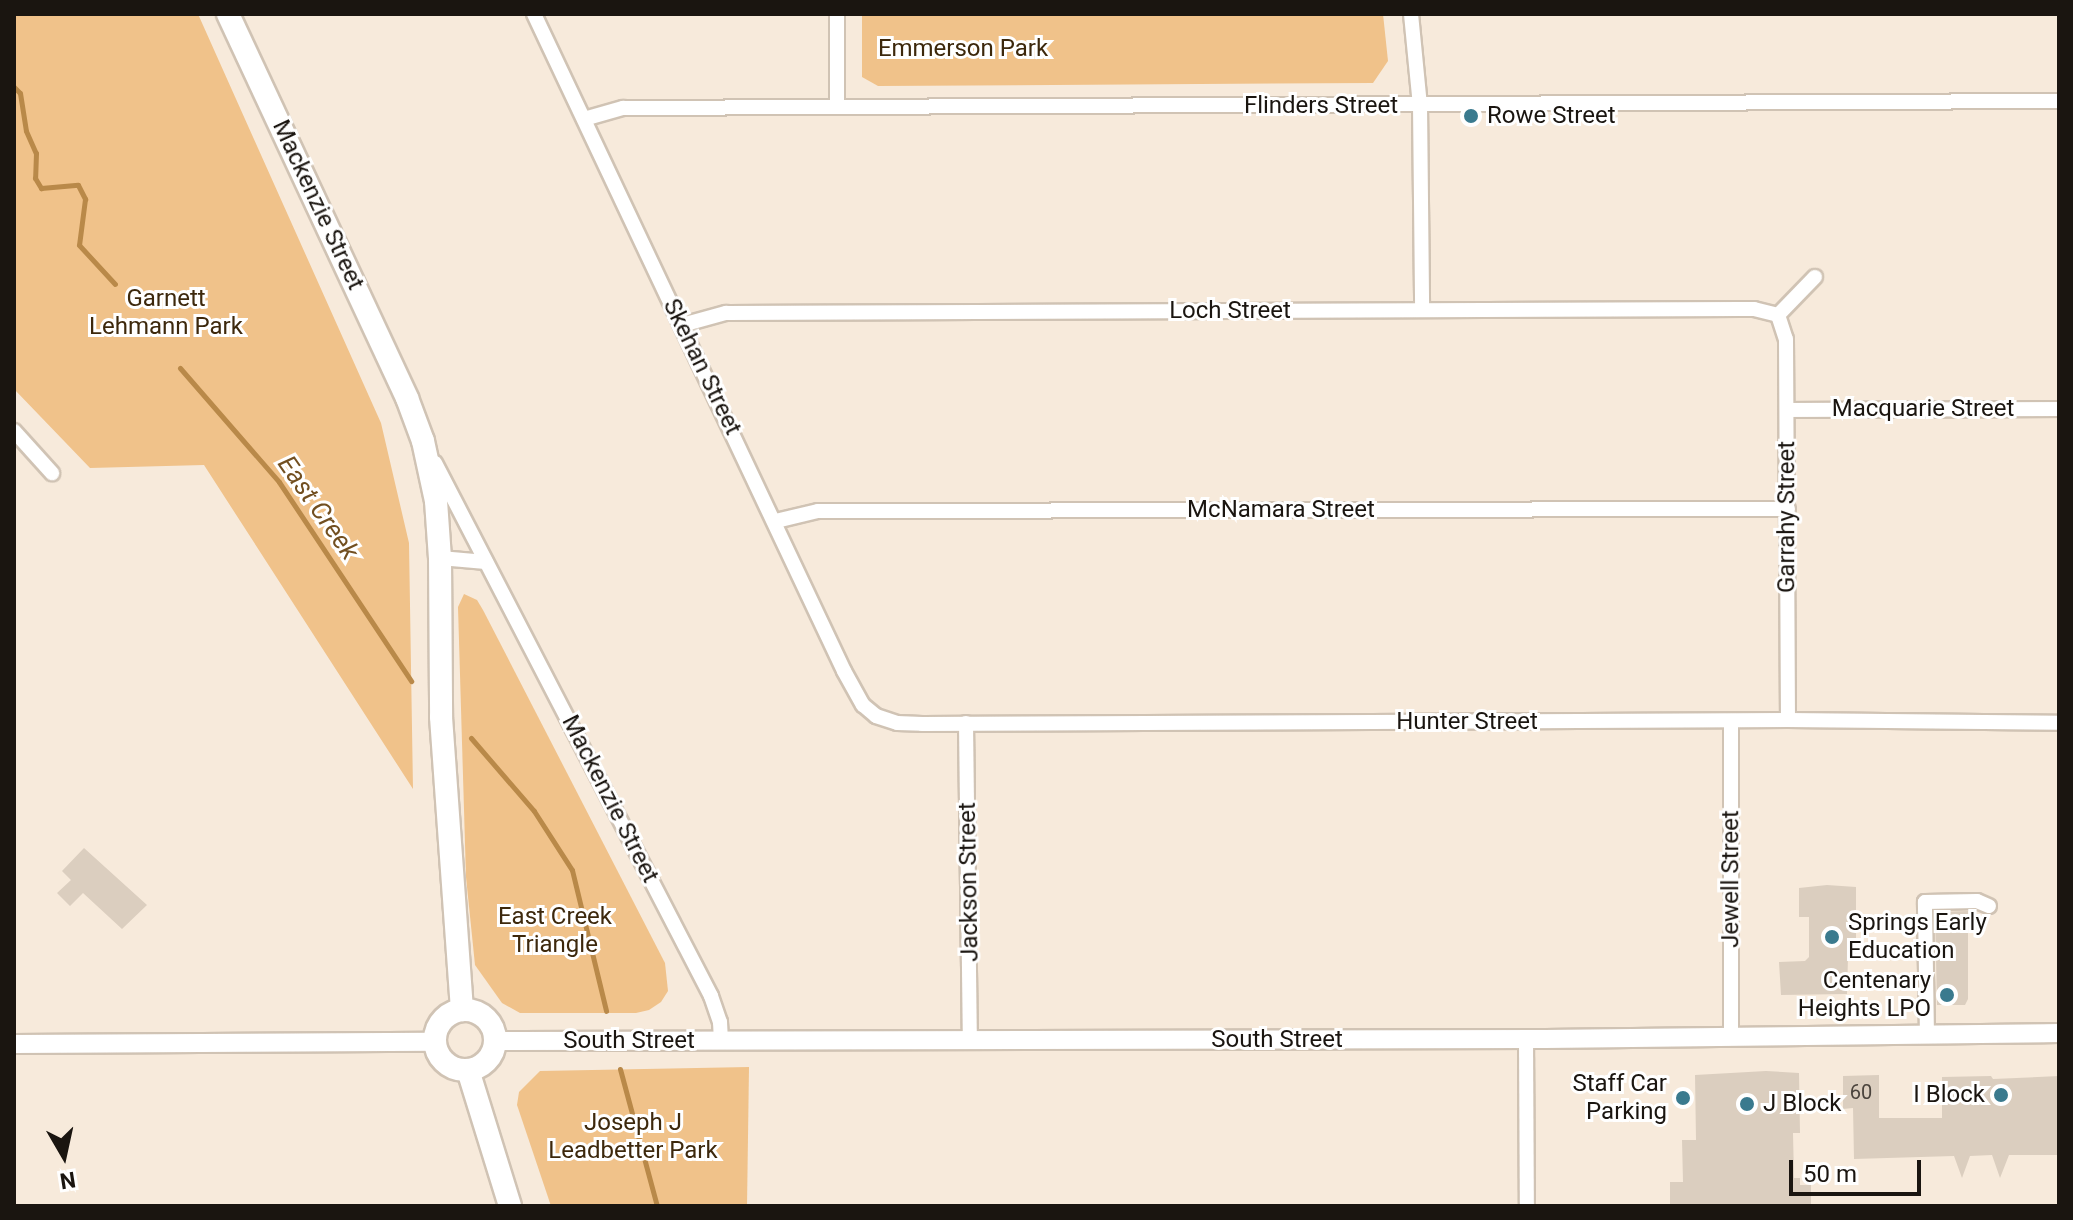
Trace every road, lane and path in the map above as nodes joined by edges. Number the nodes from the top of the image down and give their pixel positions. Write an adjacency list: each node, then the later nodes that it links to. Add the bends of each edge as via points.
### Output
1 (228, 14): 16 (main road, Mackenzie Street)
2 (534, 14): 8 (street, Skehan Street)
3 (837, 14): 7 (street)
4 (1411, 14): 6 (street)
5 (2059, 101): 6 (street, Flinders Street)
6 (1420, 105): 7 (street, Flinders Street); 10 (street)
7 (837, 106): 8 (street, Flinders Street, via 623,108)
8 (584, 119): 12 (street, Skehan Street)
9 (1815, 277): 11 (street)
10 (1422, 310): 11 (street, Loch Street, via 1754,309); 12 (street, Loch Street, via 726,313)
11 (1778, 315): 14 (street, Garrahy Street, via 1786,339)
12 (682, 325): 19 (street, Skehan Street)
13 (2059, 409): 14 (street, Macquarie Street)
14 (1787, 410): 18 (street, Garrahy Street)
15 (14, 431): 17 (street)
16 (423, 441): 20 (main road, Mackenzie Street, via 436,501); 21 (street, Mackenzie Street)
17 (52, 473)
18 (1788, 509): 19 (street, McNamara Street, via 818,511); 23 (street, Garrahy Street)
19 (776, 521): 22 (street, Skehan Street, via 844,671 863,705)
20 (440, 558): 21 (street); 28 (main road, Mackenzie Street, via 441,717)
21 (486, 562): 34 (street, Mackenzie Street, via 711,996)
22 (876, 716): 25 (street, Hunter Street, via 897,723)
23 (1788, 720): 24 (street, Hunter Street); 26 (street, Hunter Street)
24 (1731, 721): 25 (street, Hunter Street); 31 (street, Jewell Street)
25 (966, 723): 35 (street, Jackson Street)
26 (2059, 723)
27 (1989, 906): 30 (street, via 1977,901 1925,902)
28 (462, 1010): 33 (main road, via 486,1018); 36 (main road, via 445,1017)
29 (2059, 1033): 30 (street, South Street)
30 (1927, 1036): 31 (street, South Street)
31 (1731, 1038): 32 (street, South Street)
32 (1526, 1039): 35 (street, South Street); 40 (street)
33 (496, 1041): 34 (street, South Street); 38 (main road, via 487,1061)
34 (721, 1041): 35 (street, South Street)
35 (970, 1041)
36 (435, 1042): 37 (street); 38 (main road, via 442,1060)
37 (14, 1044)
38 (468, 1070): 39 (main road)
39 (510, 1206)
40 (1527, 1206)

